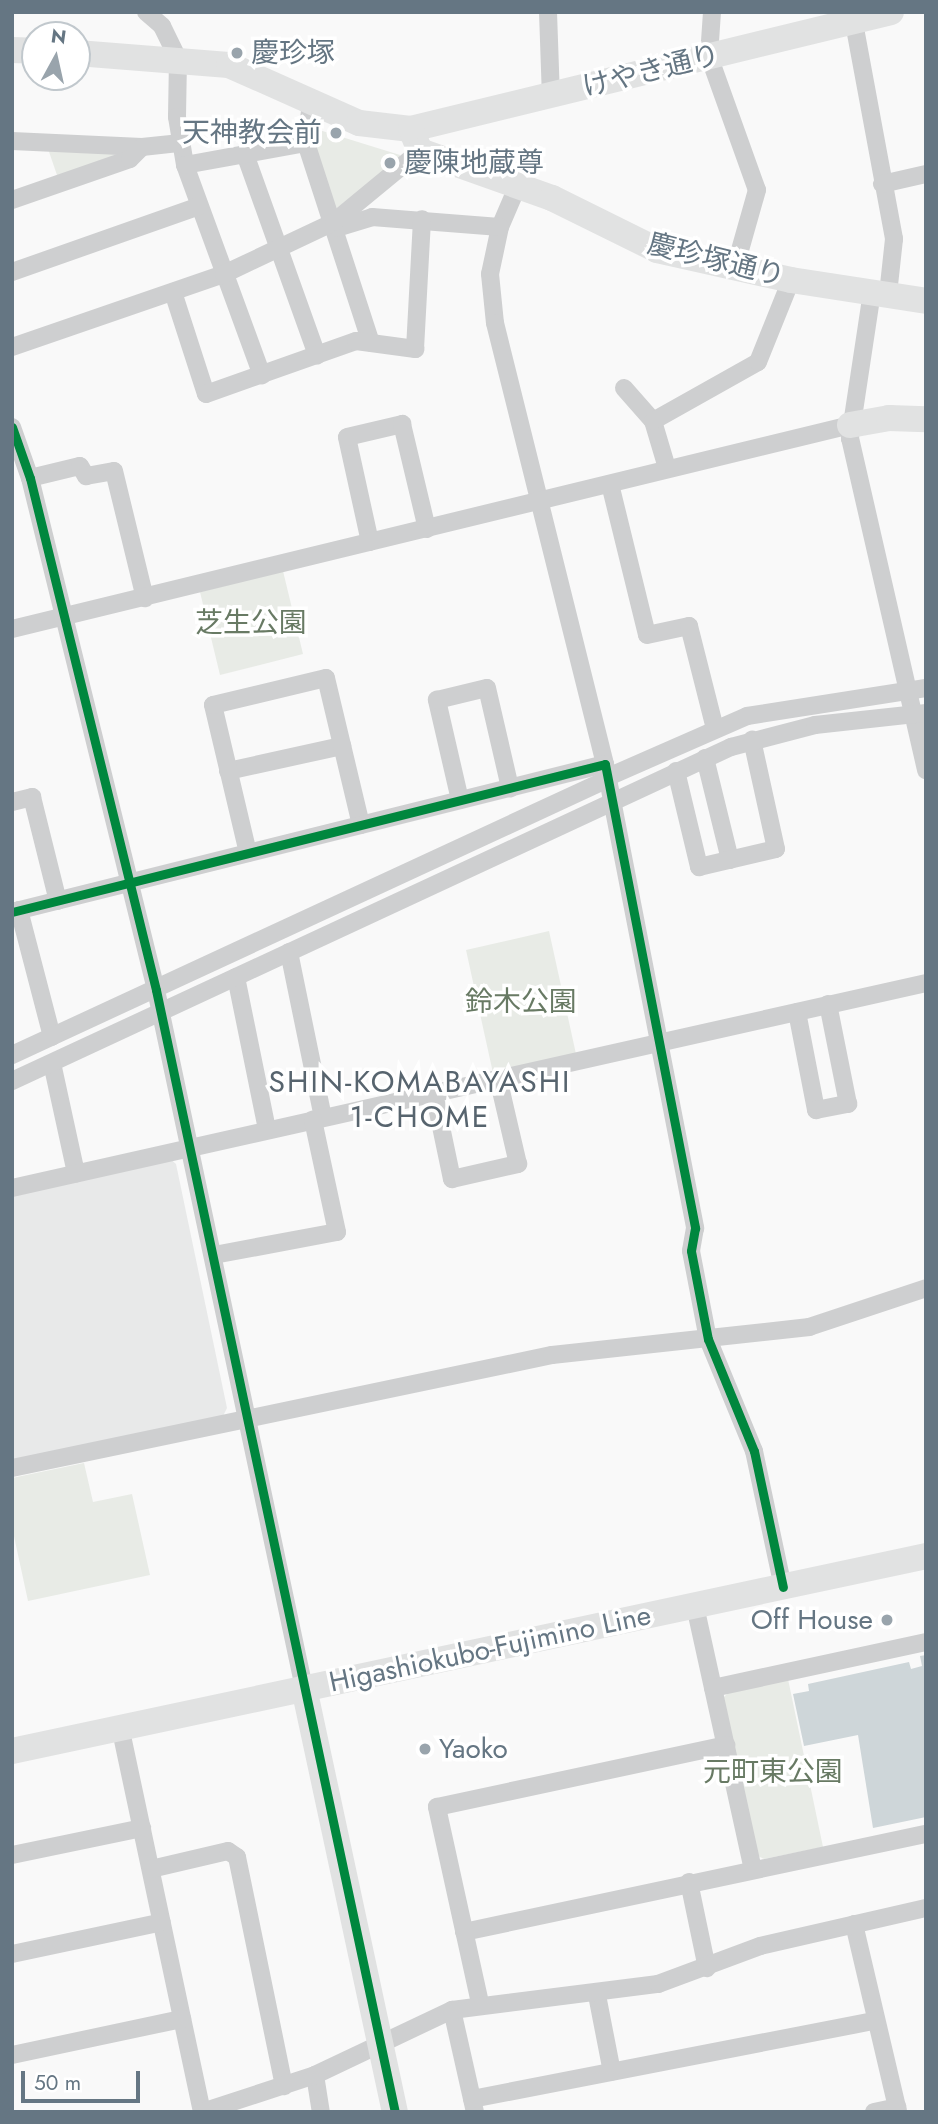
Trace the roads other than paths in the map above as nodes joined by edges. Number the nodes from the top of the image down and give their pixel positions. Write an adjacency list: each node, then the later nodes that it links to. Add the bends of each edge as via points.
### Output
1 (146, 12): 8 (street, via 162,26)
2 (548, 12): 9 (street)
3 (712, 12): 7 (street)
4 (891, 12): 5 (street, けやき通り)
5 (853, 17): 7 (street, けやき通り); 20 (street)
6 (91, 54): 8 (street)
7 (709, 56): 9 (street, けやき通り); 27 (street, via 757,190)
8 (178, 59): 10 (street, via 253,73); 13 (street)
9 (551, 97): 11 (street, けやき通り)
10 (311, 103): 11 (street); 14 (street)
11 (415, 140): 19 (street, 慶珍塚通り); 24 (street)
12 (12, 141): 15 (street)
13 (181, 143): 15 (street); 17 (street)
14 (306, 143): 16 (street); 24 (street)
15 (142, 147): 21 (street, via 130,159)
16 (245, 154): 17 (street); 26 (street)
17 (185, 165): 22 (street)
18 (926, 174): 20 (street)
19 (518, 184): 25 (street); 27 (street, 慶珍塚通り, via 657,250)
20 (882, 184): 32 (street, via 894,239)
21 (12, 200)
22 (199, 206): 28 (street); 29 (street)
23 (422, 219): 24 (street, via 372,217); 25 (street); 34 (street, via 415,349)
24 (335, 225): 26 (street); 34 (street)
25 (500, 227): 46 (street, via 489,274 495,323)
26 (279, 248): 29 (street); 36 (street)
27 (735, 268): 30 (street, 慶珍塚通り)
28 (12, 272)
29 (224, 274): 31 (street); 37 (street)
30 (791, 280): 32 (street, 慶珍塚通り); 40 (street, via 758,362)
31 (173, 292): 35 (street); 37 (street, via 206,394)
32 (880, 293): 33 (street, 慶珍塚通り); 41 (street)
33 (926, 301)
34 (371, 343): 36 (street, via 356,341)
35 (12, 347)
36 (317, 355): 37 (street)
37 (262, 375)
38 (624, 388): 40 (street)
39 (926, 419): 41 (street, via 889,418)
40 (653, 421): 43 (street)
41 (850, 425): 43 (street); 52 (street, via 852,453)
42 (12, 427): 44 (street)
43 (667, 468): 45 (street)
44 (30, 478): 49 (street, via 80,466 86,476 114,471); 50 (street)
45 (610, 484): 46 (street); 54 (street, via 646,635 688,626)
46 (540, 501): 47 (street); 61 (street)
47 (427, 529): 48 (street); 48 (street, via 402,424 346,436)
48 (370, 542): 49 (street)
49 (145, 598): 50 (street)
50 (65, 616): 51 (street); 69 (street)
51 (12, 629)
52 (918, 689): 53 (street); 54 (street, via 793,706)
53 (920, 714): 55 (street, via 815,725); 58 (street)
54 (715, 729): 61 (street)
55 (751, 740): 57 (street); 68 (street, via 776,849)
56 (342, 746): 59 (street); 59 (street, via 326,678 213,705); 66 (street)
57 (705, 758): 60 (street); 68 (street)
58 (926, 770)
59 (228, 771): 67 (street)
60 (676, 771): 65 (street); 68 (street, via 699,867)
61 (607, 773): 62 (street); 65 (street); 75 (street)
62 (510, 788): 63 (street); 63 (street, via 487,688 437,700)
63 (460, 800): 66 (street)
64 (12, 802): 70 (street, via 32,797)
65 (613, 802): 72 (street); 80 (street)
66 (361, 825): 67 (street)
67 (248, 853): 69 (street)
68 (730, 860)
69 (130, 883): 70 (street); 75 (street)
70 (58, 901): 71 (street)
71 (16, 911): 79 (street)
72 (289, 953): 73 (street); 86 (street)
73 (236, 977): 78 (street); 87 (street)
74 (926, 982): 76 (street)
75 (156, 989): 78 (street); 79 (street)
76 (828, 1004): 77 (street); 77 (street, via 848,1104 816,1110)
77 (797, 1012): 80 (street)
78 (161, 1013): 82 (street); 88 (street)
79 (52, 1037): 81 (street)
80 (658, 1040): 83 (street); 93 (street, via 695,1228 691,1251)
81 (12, 1055)
82 (52, 1063): 84 (street); 89 (street)
83 (498, 1078): 85 (street); 85 (street, via 518,1164 452,1179)
84 (12, 1081)
85 (434, 1093): 86 (street)
86 (318, 1119): 87 (street); 91 (street, via 337,1232)
87 (267, 1130): 88 (street)
88 (190, 1147): 89 (street); 91 (street)
89 (76, 1173): 90 (street)
90 (12, 1188)
91 (214, 1255): 94 (street)
92 (926, 1288): 93 (street, via 835,1322)
93 (708, 1339): 94 (street, via 552,1356); 97 (street, via 754,1451)
94 (247, 1419): 95 (street); 100 (street)
95 (12, 1468)
96 (926, 1556): 97 (street, Higashiokubo-Fujimino Line)
97 (783, 1587): 98 (street, Higashiokubo-Fujimino Line)
98 (695, 1606): 100 (street, Higashiokubo-Fujimino Line); 101 (street)
99 (926, 1642): 101 (street)
100 (304, 1688): 102 (street, Higashiokubo-Fujimino Line); 122 (street)
101 (713, 1688): 103 (street)
102 (121, 1731): 104 (street, Higashiokubo-Fujimino Line); 105 (street)
103 (726, 1745): 109 (street); 114 (street, via 438,1807)
104 (12, 1751)
105 (142, 1828): 107 (street); 108 (street)
106 (926, 1833): 109 (street)
107 (12, 1855)
108 (151, 1869): 112 (street); 126 (street, via 228,1852 237,1857)
109 (752, 1869): 110 (street)
110 (689, 1882): 114 (street); 116 (street)
111 (926, 1908): 113 (street)
112 (162, 1922): 115 (street); 120 (street)
113 (854, 1924): 116 (street, via 760,1946); 121 (street)
114 (464, 1932): 118 (street)
115 (12, 1954)
116 (707, 1968): 117 (street, via 658,1984)
117 (597, 1995): 118 (street); 124 (street)
118 (480, 2003): 119 (street)
119 (452, 2010): 122 (street); 127 (street)
120 (182, 2019): 123 (street); 129 (street)
121 (875, 2021): 124 (street); 128 (street)
122 (381, 2044): 125 (street); 131 (street)
123 (12, 2055)
124 (612, 2072): 127 (street)
125 (315, 2075): 126 (street); 130 (street)
126 (284, 2086): 129 (street)
127 (473, 2106)
128 (897, 2109): 132 (street)
129 (202, 2112)
130 (321, 2112)
131 (395, 2112)
132 (874, 2112)

